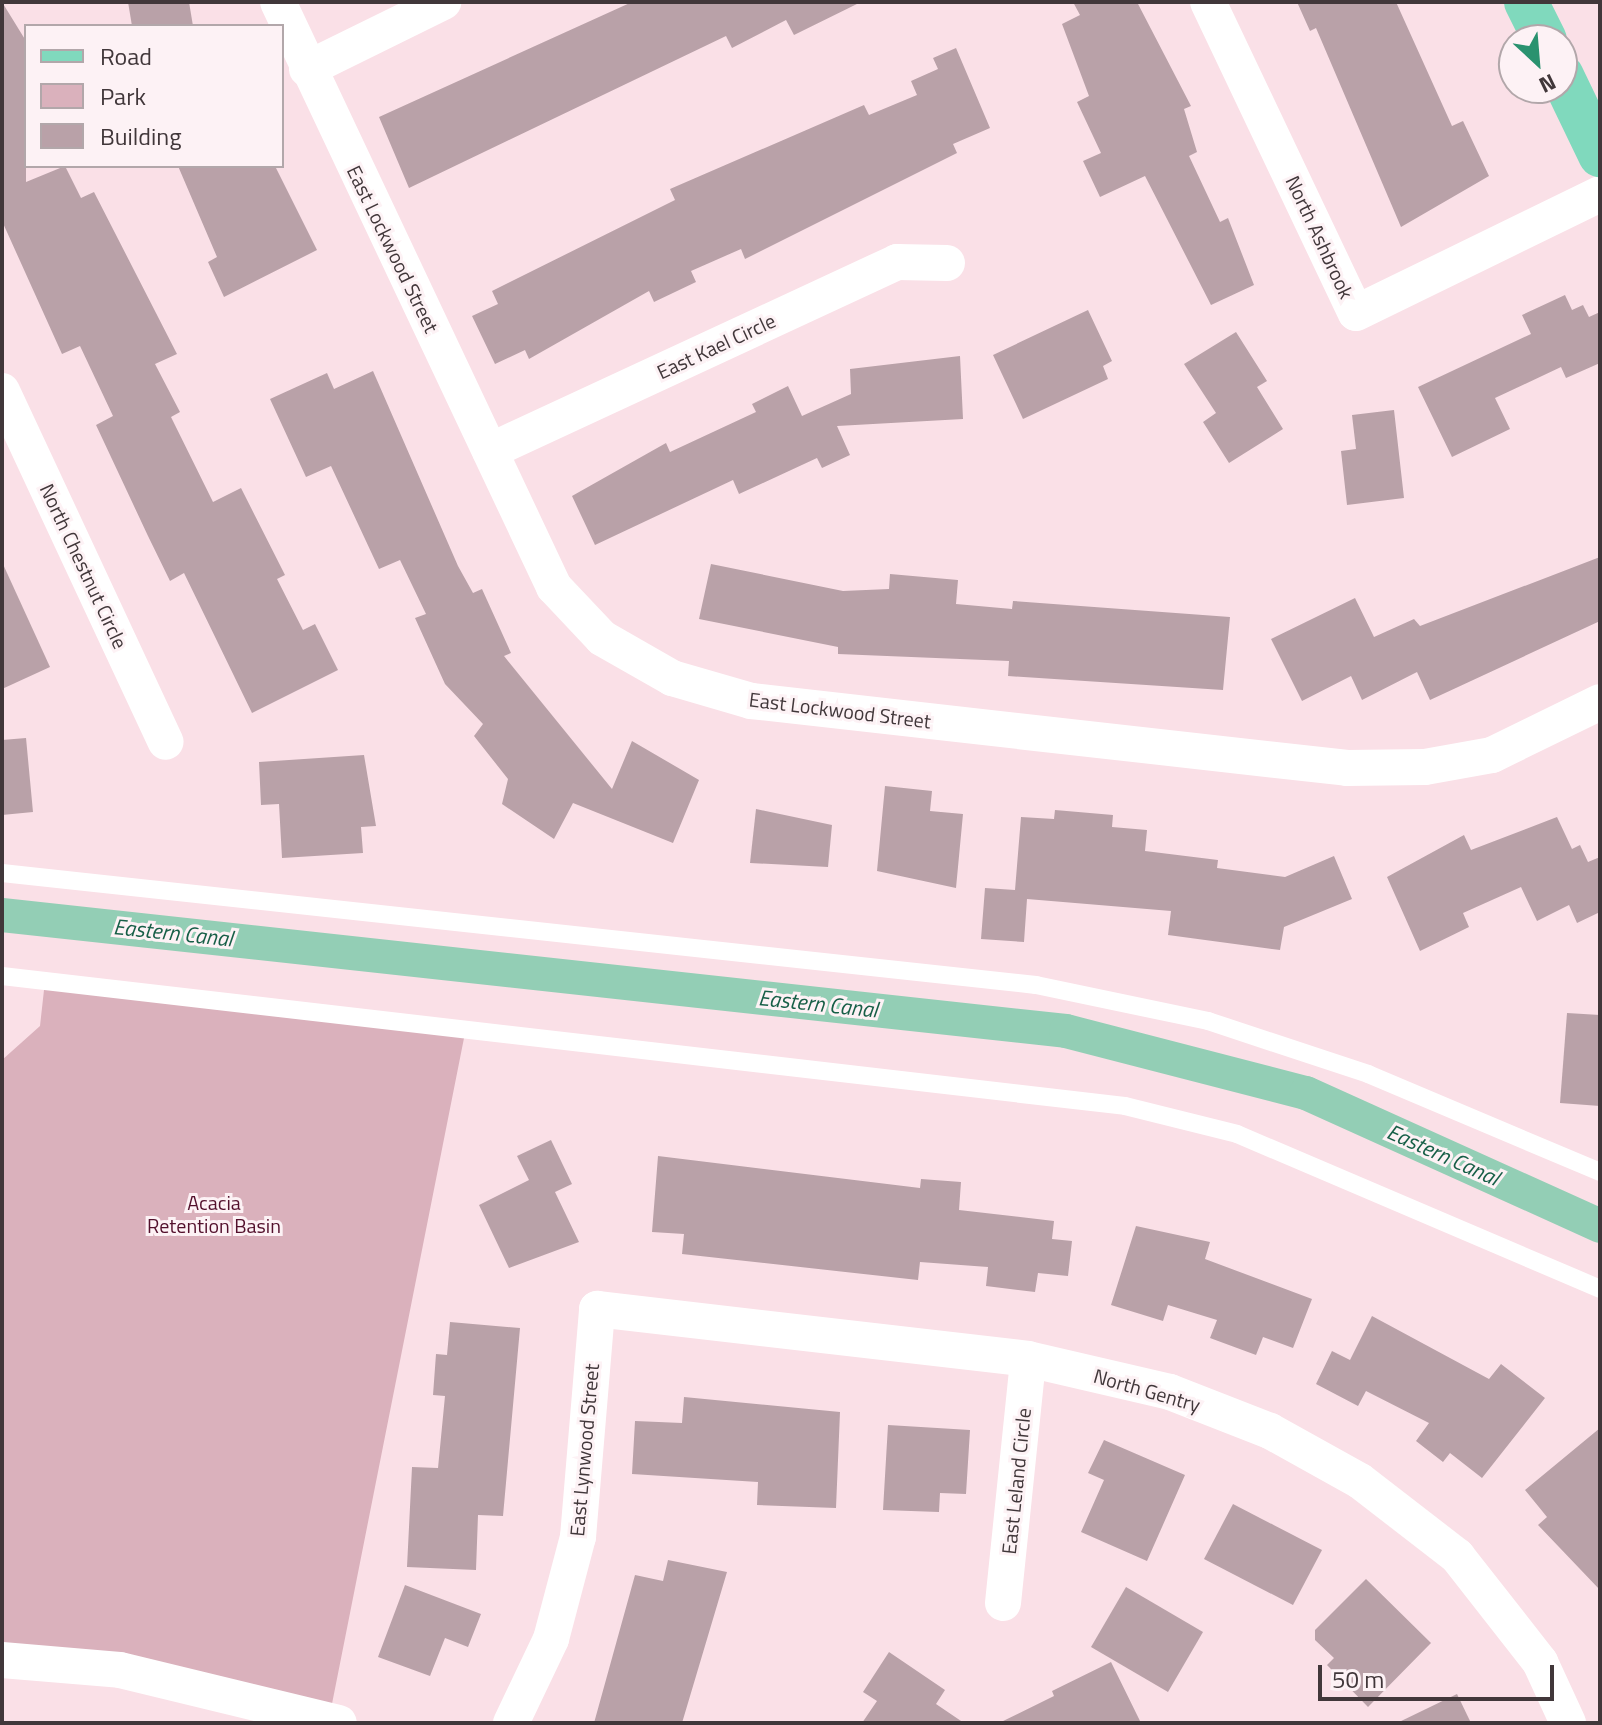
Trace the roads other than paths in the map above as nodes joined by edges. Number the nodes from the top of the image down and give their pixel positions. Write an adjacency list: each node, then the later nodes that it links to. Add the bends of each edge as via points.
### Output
1 (278, 2): 6 (street, East Lockwood Street)
2 (443, 2): 6 (street)
3 (1208, 2): 9 (street, North Ashbrook, via 1356,313)
4 (1526, 2): 5 (main road)
5 (1537, 24)
6 (307, 69): 12 (street, East Lockwood Street)
7 (1575, 104): 8 (main road)
8 (1600, 155)
9 (1600, 194)
10 (947, 263): 12 (street, East Kael Circle, via 897,262)
11 (2, 391): 14 (street, North Chestnut Circle)
12 (490, 451): 13 (street, East Lockwood Street, via 554,587 602,638 672,678 751,701 1347,768 1425,767 1492,755)
13 (1599, 704)
14 (166, 742)
15 (2, 873): 17 (lane, via 1036,985 1208,1021 1368,1074)
16 (2, 976): 18 (lane, via 1125,1106 1237,1134)
17 (1600, 1172)
18 (1600, 1289)
19 (597, 1309): 20 (street, North Gentry); 24 (street, East Lynwood Street, via 578,1537 551,1639)
20 (1028, 1359): 21 (street, East Leland Circle); 25 (street, North Gentry, via 1170,1392 1270,1431 1360,1481 1457,1556 1540,1662)
21 (1003, 1603)
22 (2, 1660): 23 (street, via 120,1670)
23 (319, 1720)
24 (511, 1723)
25 (1568, 1723)

